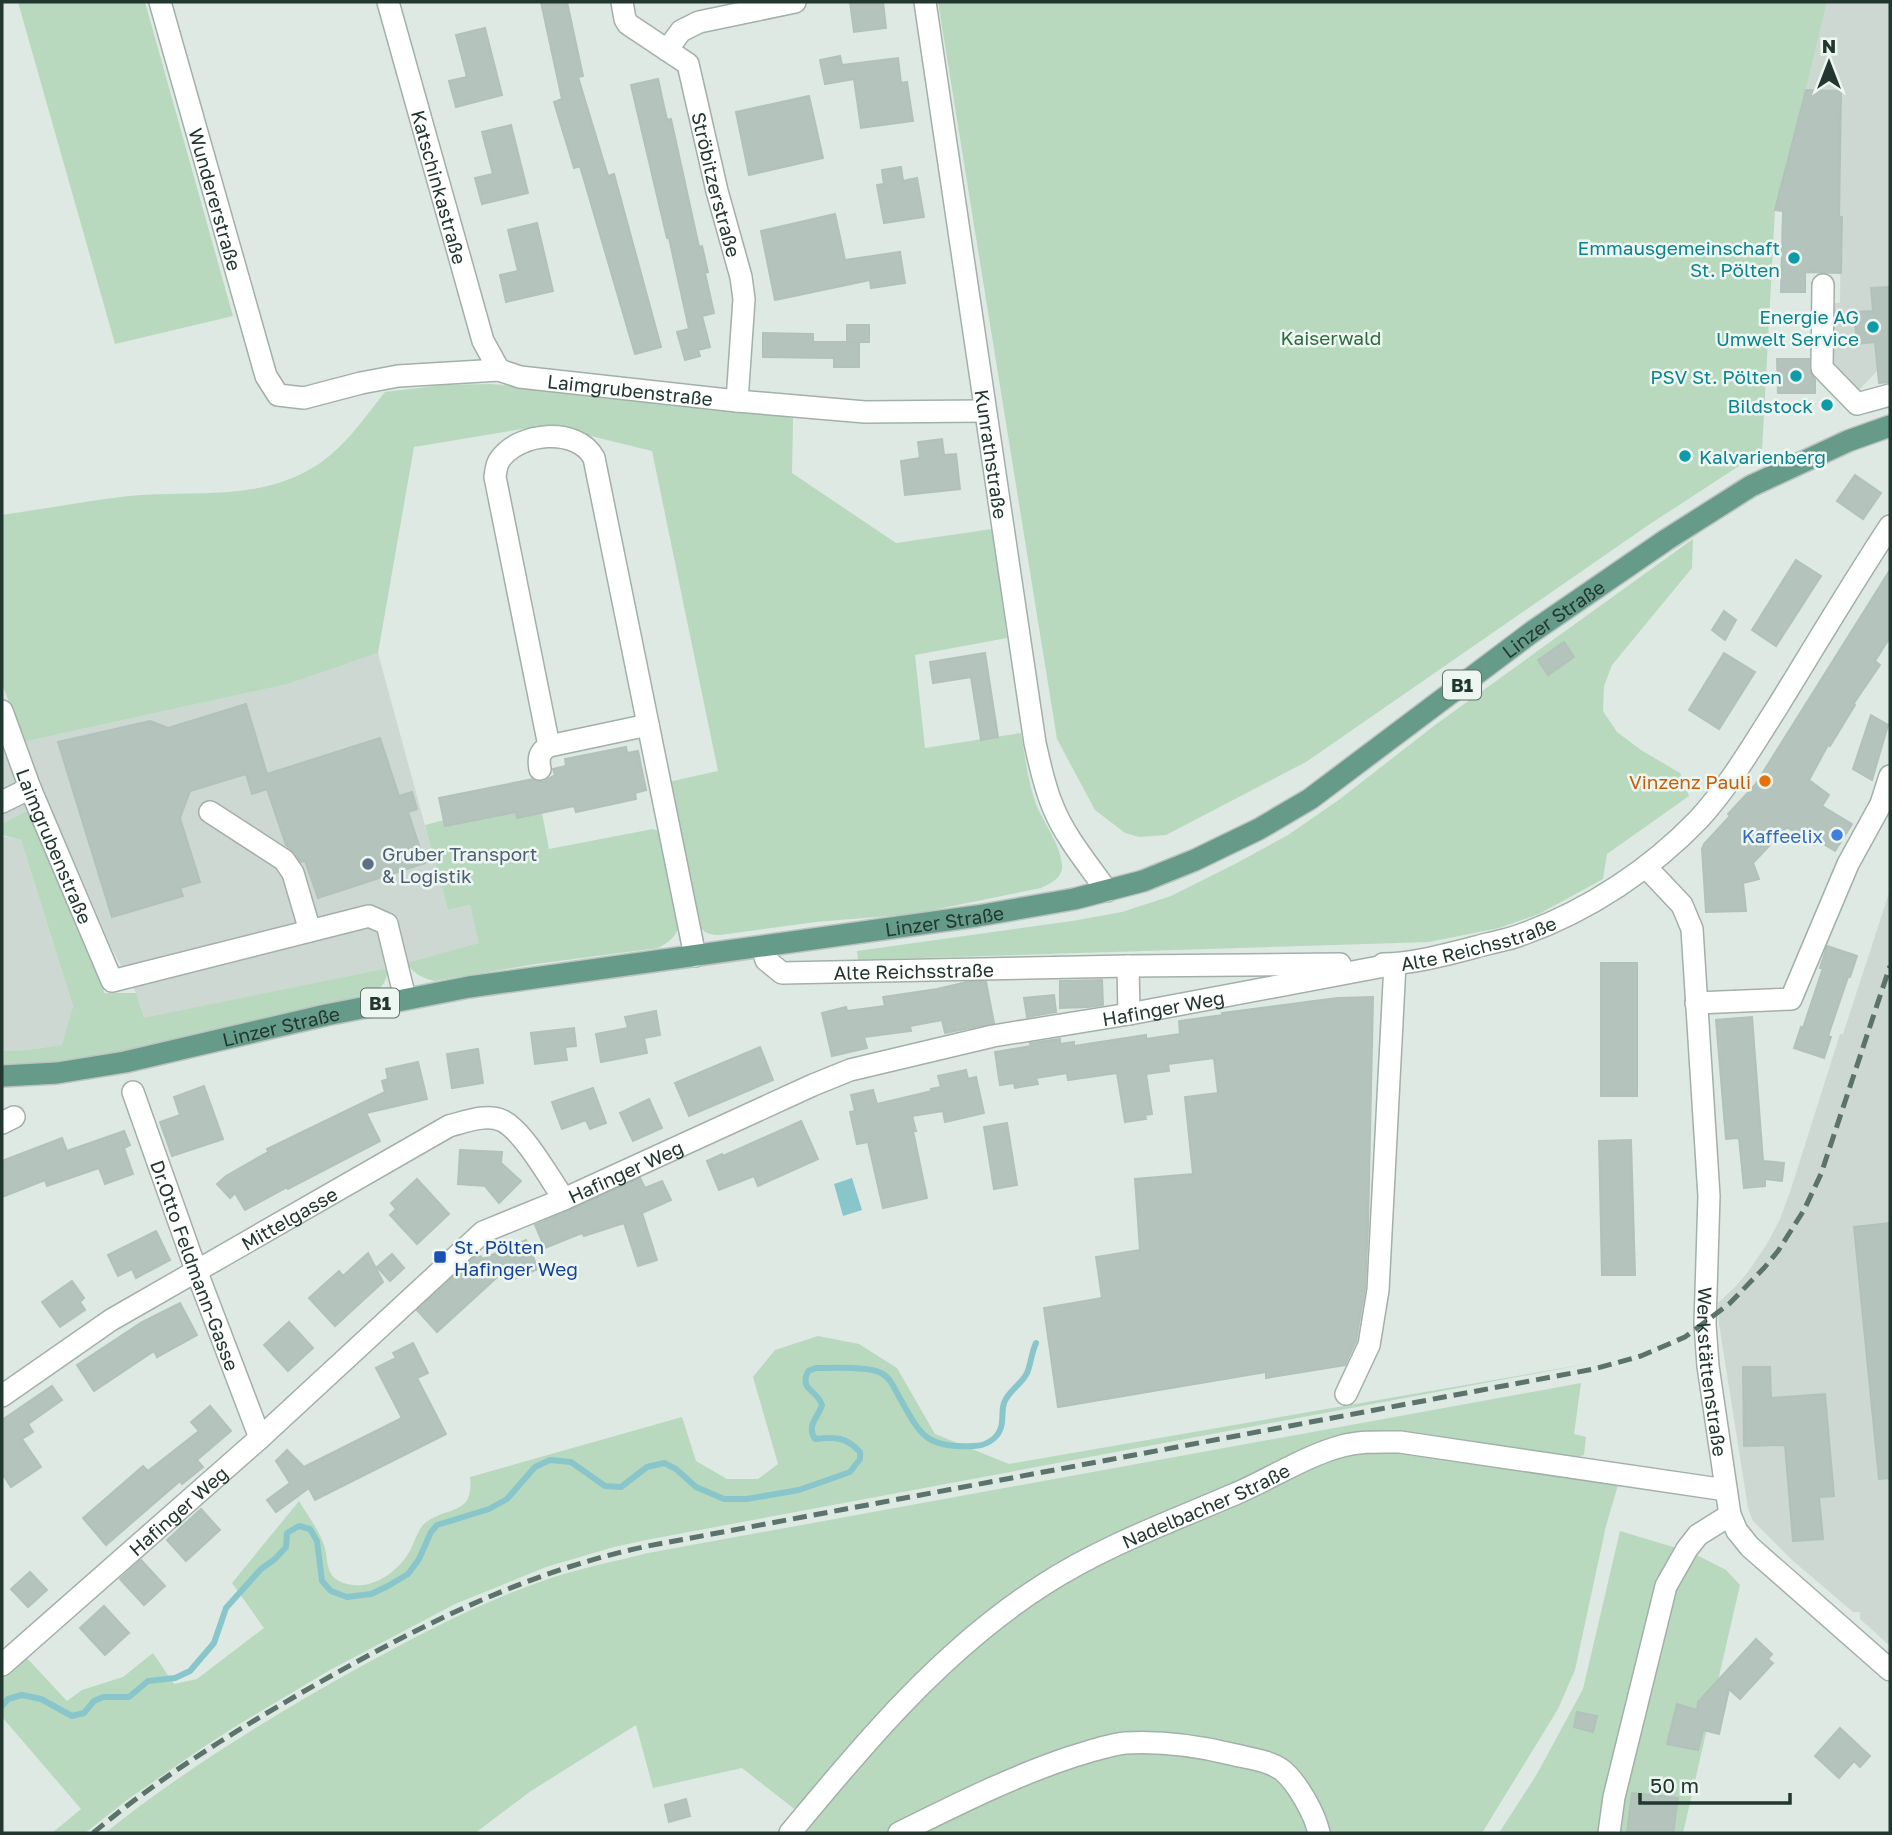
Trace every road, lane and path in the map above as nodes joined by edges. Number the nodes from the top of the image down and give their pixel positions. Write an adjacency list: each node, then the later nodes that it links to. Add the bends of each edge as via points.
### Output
1 (160, 2): 9 (street, Wundererstraße, via 266,376)
2 (388, 2): 8 (street, Katschinkastraße, via 483,341)
3 (622, 2): 6 (street, Ströbitzerstraße, via 628,24)
4 (795, 2): 6 (street, via 699,22 681,31)
5 (925, 2): 12 (street, Kunrathstraße)
6 (667, 50): 11 (street, Ströbitzerstraße, via 688,64 741,277 744,299)
7 (1824, 285): 10 (street, via 1822,368 1857,404)
8 (499, 370): 9 (street, Laimgrubenstraße, via 398,376 304,398); 11 (street, Laimgrubenstraße, via 520,377)
9 (278, 394)
10 (1890, 395)
11 (737, 401): 12 (street, Laimgrubenstraße, via 865,412)
12 (985, 411): 24 (street, Kunrathstraße, via 1042,778 1054,810)
13 (1890, 426): 24 (main road, Linzer Straße / B1, via 1774,474 1667,540 1532,632 1310,799 1195,859)
14 (1890, 526): 23 (street, Alte Reichsstraße, via 1740,766 1700,817)
15 (2, 710): 20 (street, Laimgrubenstraße)
16 (648, 725): 17 (street); 17 (street, via 594,458 590,450 570,439 539,439 510,449 500,458 495,477); 27 (street)
17 (549, 746): 18 (street, via 539,759)
18 (541, 769)
19 (1890, 776): 31 (street, via 1881,804 1847,864 1791,999)
20 (30, 788): 21 (street); 25 (street, Laimgrubenstraße, via 112,981)
21 (2, 802)
22 (210, 812): 25 (street, via 284,860 293,873)
23 (1646, 866): 28 (street, Alte Reichsstraße, via 1568,915 1522,935); 31 (street, Werkstättenstraße, via 1682,905 1692,929)
24 (1107, 891): 26 (main road, Linzer Straße / B1, via 989,914)
25 (310, 930): 30 (street, via 369,916 387,924)
26 (762, 947): 27 (main road, Linzer Straße / B1); 29 (street, Alte Reichsstraße, via 765,960 782,973)
27 (695, 956): 30 (main road, Linzer Straße / B1)
28 (1395, 964): 29 (street, Alte Reichsstraße); 32 (street, Hafinger Weg); 37 (street, via 1378,1290 1369,1345)
29 (1128, 966): 32 (street)
30 (405, 998): 33 (main road, Linzer Straße / B1, via 125,1062)
31 (1696, 1003): 40 (street, Werkstättenstraße, via 1709,1196 1704,1324)
32 (1129, 1014): 35 (street, Hafinger Weg, via 993,1036 850,1070)
33 (2, 1076)
34 (133, 1092): 36 (street, Dr.Otto Feldmann-Gasse)
35 (564, 1199): 36 (street, Mittelgasse, via 522,1137 503,1121 477,1118 449,1126); 39 (street, Hafinger Weg, via 483,1232)
36 (195, 1270): 38 (street, Mittelgasse, via 111,1320); 39 (street, Dr.Otto Feldmann-Gasse)
37 (1346, 1394)
38 (2, 1395)
39 (260, 1438): 42 (street, Hafinger Weg)
40 (1726, 1490): 41 (street, Werkstättenstraße); 44 (street, Nadelbacher Straße, via 1675,1492 1400,1442 1366,1442 1320,1454 1107,1549 1016,1604 925,1681)
41 (1730, 1515): 43 (street, Werkstättenstraße, via 1750,1547); 47 (street, via 1698,1535 1666,1586)
42 (2, 1665)
43 (1890, 1670)
44 (790, 1833)
45 (899, 1833): 46 (street, via 1021,1775 1124,1744 1221,1752 1280,1769 1291,1779)
46 (1320, 1833)
47 (1609, 1833)

